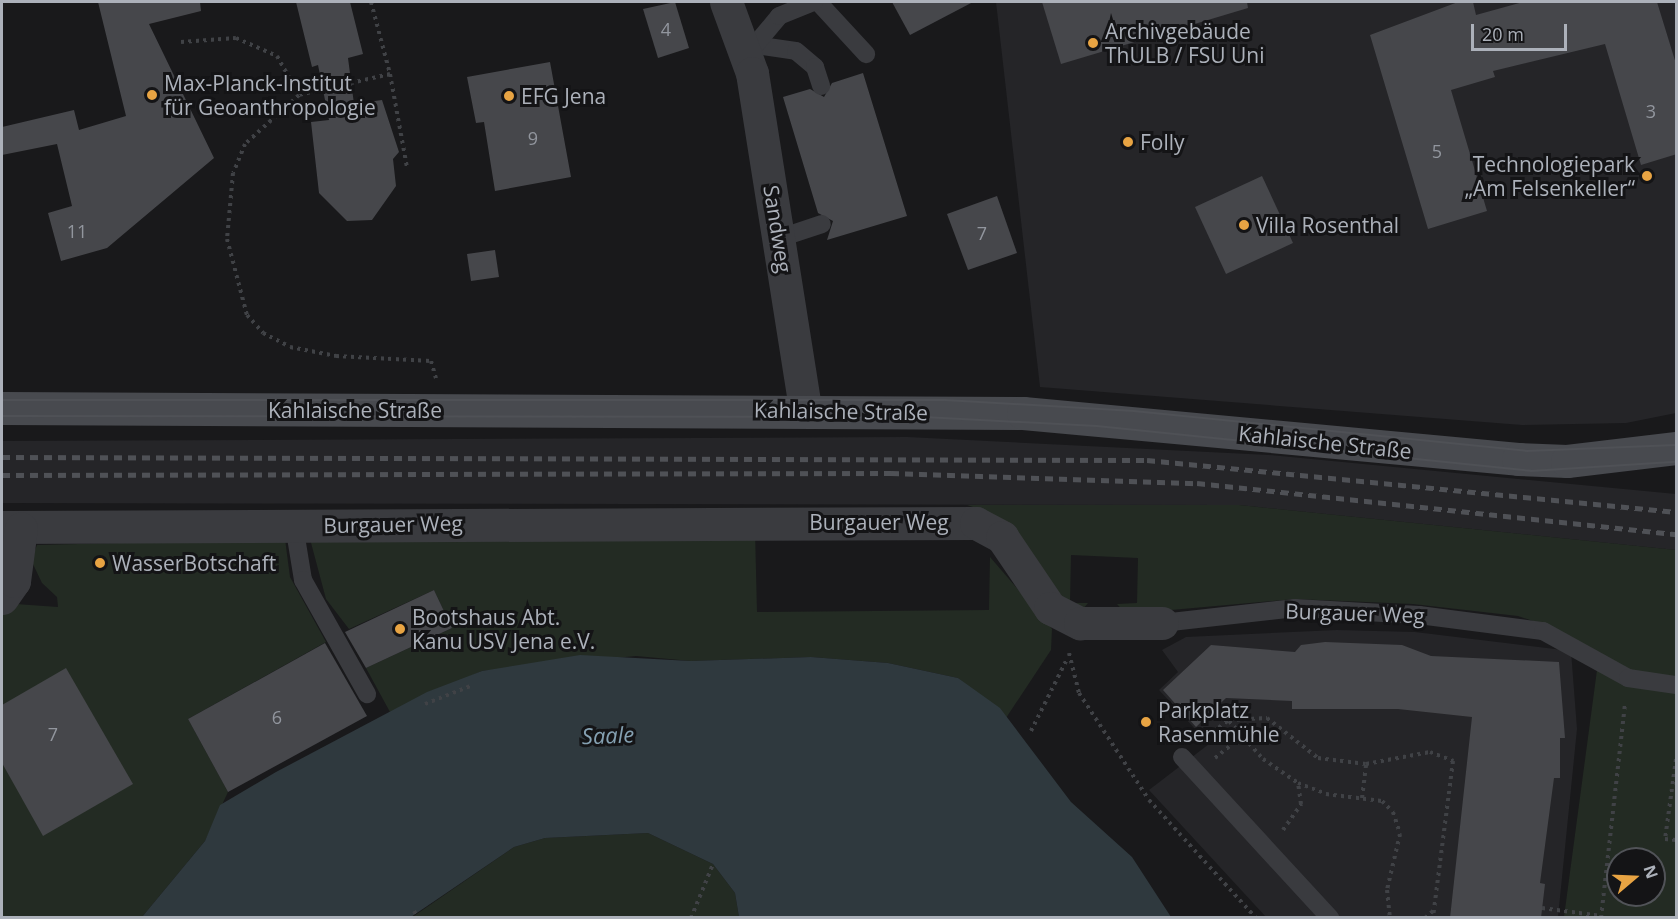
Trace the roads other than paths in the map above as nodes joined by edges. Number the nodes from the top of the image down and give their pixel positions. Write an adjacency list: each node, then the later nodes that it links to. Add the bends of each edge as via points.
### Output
1 (726, 2): 4 (street, Sandweg)
2 (814, 2): 4 (lane, via 779,16)
3 (819, 2): 5 (lane)
4 (750, 47): 6 (lane, via 796,51 815,67); 8 (street, Sandweg)
5 (866, 54)
6 (821, 86)
7 (822, 224): 8 (lane)
8 (780, 237): 10 (street, Sandweg)
9 (2, 408): 10 (main road, Kahlaische Straße)
10 (805, 409): 11 (main road, Kahlaische Straße, via 1023,413 1518,459 1567,461)
11 (1677, 448)
12 (294, 525): 13 (street, Burgauer Weg); 15 (street, Burgauer Weg, via 976,523 1002,537 1050,608 1080,623); 17 (lane, via 303,580)
13 (11, 527): 14 (street, Burgauer Weg, via 14,581)
14 (2, 598)
15 (1162, 623): 16 (lane, Burgauer Weg, via 1295,608 1419,615 1543,631 1628,678)
16 (1677, 685)
17 (367, 694)
18 (1182, 757): 19 (lane)
19 (1330, 918)

